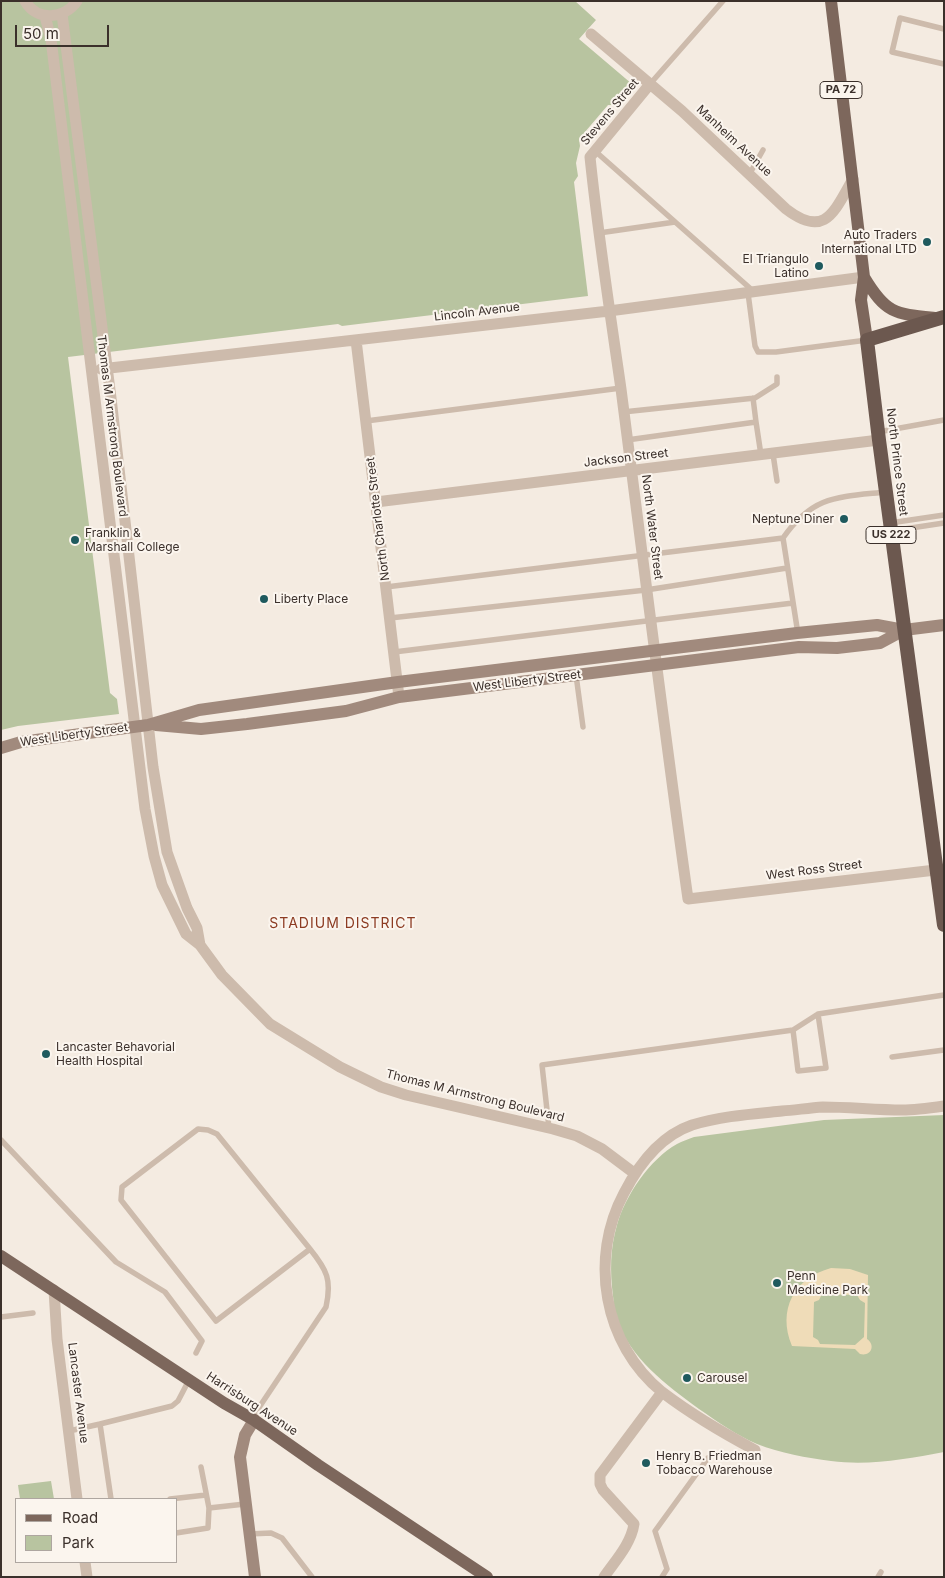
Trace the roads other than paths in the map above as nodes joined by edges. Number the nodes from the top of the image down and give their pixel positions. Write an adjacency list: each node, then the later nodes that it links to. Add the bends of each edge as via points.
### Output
1 (25, 1): 6 (street, via 35,12)
2 (77, 1): 5 (street)
3 (723, 1): 10 (lane)
4 (831, 1): 14 (main road, North Prince Street / PA 72)
5 (62, 14): 6 (street); 23 (street, Thomas M Armstrong Boulevard)
6 (45, 16): 24 (street, Thomas M Armstrong Boulevard, via 51,39)
7 (944, 29): 9 (lane, via 900,18 892,52)
8 (591, 34): 10 (street, Manheim Avenue)
9 (944, 64)
10 (650, 84): 12 (street, Stevens Street); 13 (street, Manheim Avenue)
11 (762, 150): 13 (lane)
12 (592, 154): 15 (lane); 16 (street, North Water Street)
13 (749, 175): 14 (street, Manheim Avenue, via 786,209 812,223 833,213)
14 (853, 179): 17 (main road, North Prince Street / PA 72)
15 (675, 222): 16 (lane); 18 (lane)
16 (599, 233): 19 (street, North Water Street)
17 (864, 277): 18 (street, Lincoln Avenue); 20 (main road, PA 72, via 887,307 900,314); 22 (main road, North Prince Street / PA 72, via 861,300)
18 (751, 292): 19 (street, Lincoln Avenue); 22 (lane, via 758,352)
19 (609, 311): 21 (street, Lincoln Avenue); 26 (street, North Water Street)
20 (940, 318): 22 (highway)
21 (356, 340): 23 (street, Lincoln Avenue); 30 (street, North Charlotte Street)
22 (867, 340): 32 (highway, North Prince Street / US 222)
23 (107, 369): 24 (street, Lincoln Avenue); 61 (street, Thomas M Armstrong Boulevard)
24 (92, 370): 61 (street, Thomas M Armstrong Boulevard)
25 (777, 377): 27 (lane, via 777,384)
26 (621, 388): 28 (street, North Water Street); 30 (lane)
27 (753, 398): 28 (lane); 31 (lane)
28 (624, 412): 33 (street, North Water Street)
29 (944, 420): 32 (lane)
30 (366, 421): 39 (street, North Charlotte Street)
31 (756, 422): 33 (lane); 35 (lane)
32 (878, 436): 34 (street, Jackson Street); 38 (highway, North Prince Street / US 222)
33 (627, 440): 36 (street, North Water Street)
34 (773, 454): 35 (street, Jackson Street); 37 (lane)
35 (761, 455): 36 (street, Jackson Street)
36 (631, 472): 39 (street, Jackson Street); 44 (street, North Water Street)
37 (777, 481)
38 (886, 492): 42 (highway, North Prince Street / US 222); 43 (lane, via 825,500 798,520)
39 (376, 502): 46 (street, North Charlotte Street)
40 (944, 515): 42 (lane)
41 (944, 523): 42 (lane)
42 (890, 527): 52 (highway, North Prince Street / US 222)
43 (783, 538): 44 (lane); 45 (lane)
44 (641, 555): 46 (lane); 47 (street, North Water Street)
45 (787, 568): 47 (lane); 48 (lane)
46 (386, 587): 49 (street, North Charlotte Street)
47 (646, 590): 49 (lane); 50 (street, North Water Street)
48 (793, 603): 50 (lane); 53 (lane)
49 (390, 618): 56 (street, North Charlotte Street)
50 (650, 620): 55 (street, North Water Street); 56 (lane)
51 (944, 625): 52 (main road, West Liberty Street)
52 (904, 630): 53 (main road, West Liberty Street, via 877,625); 54 (main road, West Liberty Street, via 880,643 837,648); 64 (highway, North Prince Street / US 222)
53 (797, 633): 54 (lane); 55 (main road, West Liberty Street)
54 (799, 647): 57 (main road, West Liberty Street)
55 (654, 650): 57 (street, North Water Street); 59 (main road, West Liberty Street)
56 (394, 652): 59 (street, North Charlotte Street)
57 (656, 664): 58 (main road, West Liberty Street); 65 (street, North Water Street)
58 (576, 674): 60 (main road, West Liberty Street); 62 (lane)
59 (398, 682): 60 (street, North Charlotte Street); 61 (main road, West Liberty Street, via 199,710)
60 (400, 697): 61 (main road, West Liberty Street, via 346,711 220,727)
61 (142, 726): 63 (main road, West Liberty Street, via 22,742); 73 (street, Thomas M Armstrong Boulevard, via 167,852 197,928 200,945 222,975 270,1024 367,1081 406,1095)
62 (583, 727)
63 (1, 748)
64 (940, 869): 65 (street, West Ross Street); 66 (highway, North Prince Street / US 222)
65 (688, 899)
66 (944, 925)
67 (944, 995): 68 (lane)
68 (818, 1014): 69 (lane); 69 (lane, via 826,1068 798,1071)
69 (793, 1030): 73 (lane, via 542,1065)
70 (944, 1050): 71 (lane)
71 (892, 1057)
72 (944, 1106): 75 (street, via 903,1110 822,1107 712,1120 667,1137)
73 (549, 1128): 75 (street, Thomas M Armstrong Boulevard, via 577,1136 602,1149)
74 (1, 1140): 81 (lane, via 116,1262 165,1292 202,1341)
75 (634, 1173): 83 (street, via 620,1199 606,1245 607,1295 611,1316 635,1363)
76 (310, 1249): 76 (lane, via 216,1321 121,1200 122,1187 198,1129 208,1130 217,1134); 84 (lane, via 323,1265 328,1278 326,1307)
77 (1, 1256): 78 (main road, Harrisburg Avenue)
78 (54, 1290): 82 (main road, Harrisburg Avenue); 86 (street, Lancaster Avenue)
79 (32, 1313): 80 (lane)
80 (1, 1316)
81 (196, 1353)
82 (189, 1380): 84 (main road, Harrisburg Avenue); 85 (lane, via 172,1406)
83 (662, 1392): 87 (street); 103 (street, via 600,1475 603,1490 634,1524 628,1541)
84 (254, 1420): 94 (main road, via 244,1435 240,1450); 102 (main road, Harrisburg Avenue)
85 (100, 1424): 86 (lane); 92 (lane)
86 (69, 1431): 91 (street, Lancaster Avenue)
87 (755, 1450)
88 (708, 1458): 104 (lane, via 655,1530 667,1569)
89 (201, 1467): 90 (lane)
90 (206, 1495): 93 (lane); 95 (lane)
91 (77, 1498)
92 (111, 1498)
93 (178, 1498)
94 (246, 1504): 95 (lane); 97 (main road)
95 (209, 1508): 96 (lane, via 208,1528)
96 (178, 1533)
97 (249, 1534): 100 (main road); 101 (lane, via 272,1533 282,1538)
98 (85, 1563): 99 (street)
99 (87, 1577)
100 (254, 1577)
101 (312, 1577)
102 (487, 1577)
103 (604, 1577)
104 (662, 1577)

